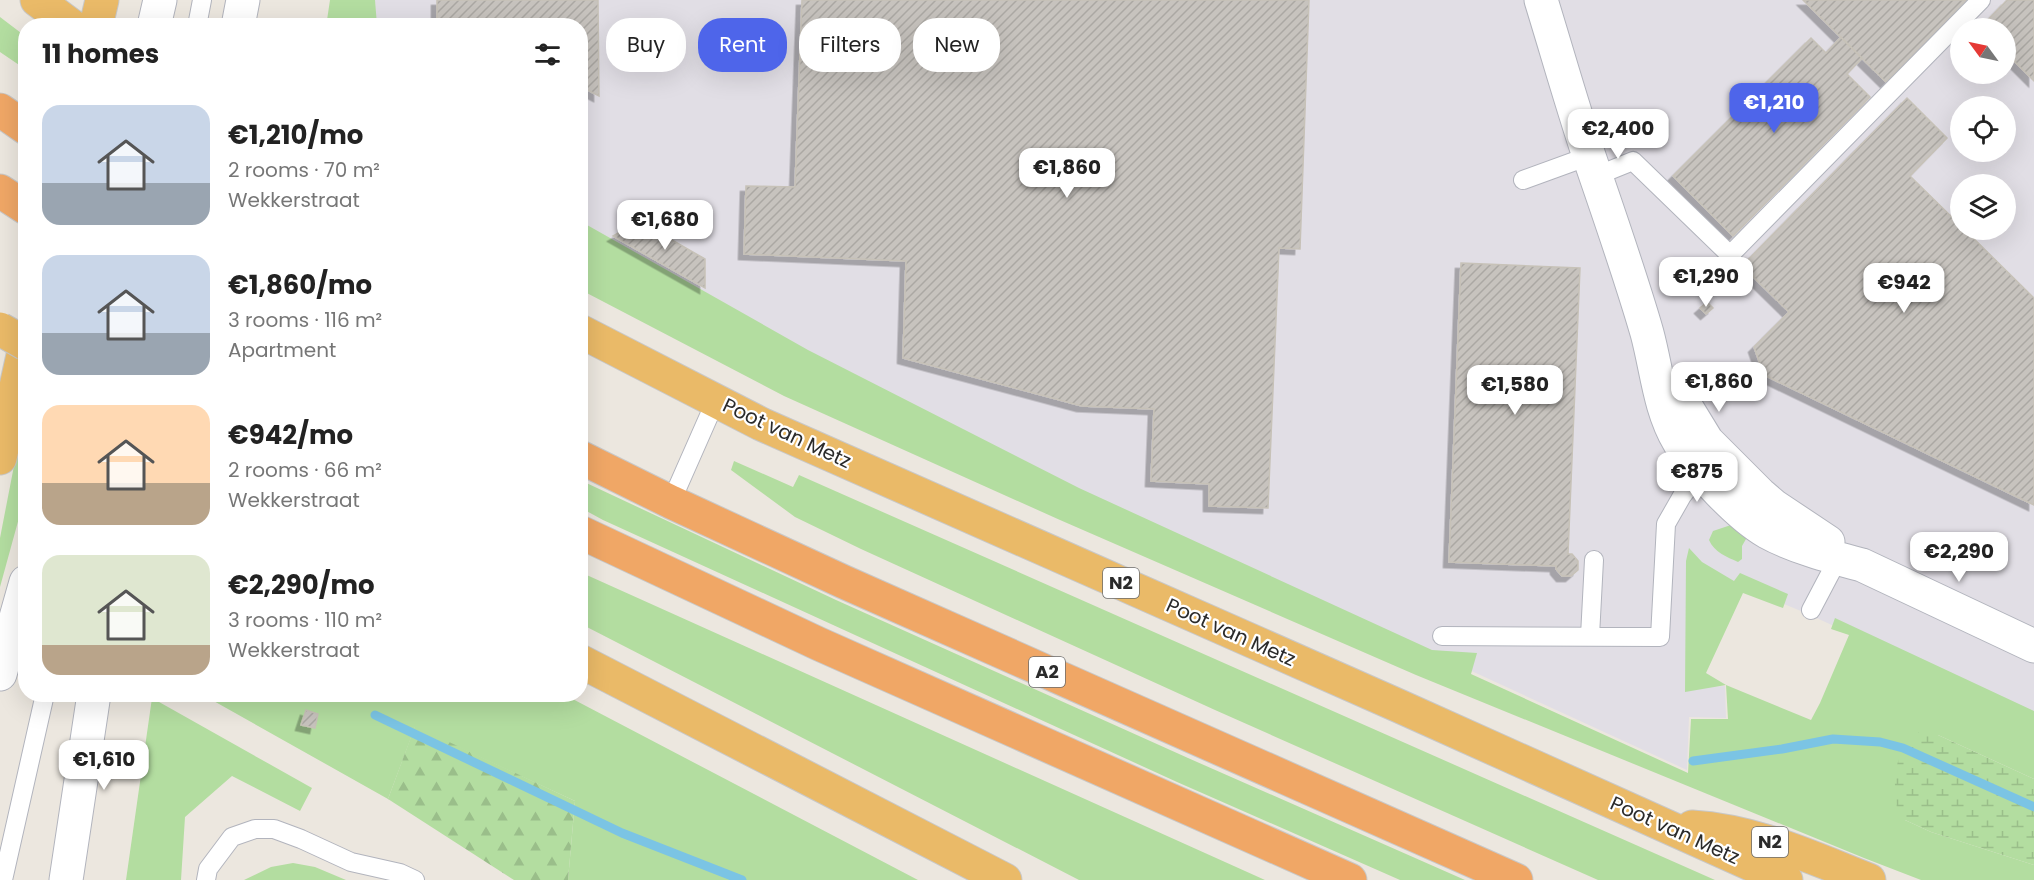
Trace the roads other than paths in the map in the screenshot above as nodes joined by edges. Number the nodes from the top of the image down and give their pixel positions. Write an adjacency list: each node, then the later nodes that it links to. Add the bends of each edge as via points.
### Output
1 (102, 0): 7 (highway)
2 (159, 0): 8 (street)
3 (202, 0): 9 (lane)
4 (243, 0): 10 (street)
5 (1541, 0): 13 (street)
6 (1981, 0): 13 (lane, via 1730,255 1633,161)
7 (98, 18)
8 (156, 18)
9 (199, 18)
10 (240, 18)
11 (0, 110): 12 (highway)
12 (18, 122)
13 (1593, 166): 14 (lane); 22 (street, via 1647,335 1697,427)
14 (1523, 180)
15 (0, 329): 17 (highway, bridge)
16 (588, 335): 19 (highway, Poot van Metz / N2)
17 (18, 339)
18 (18, 378): 20 (highway)
19 (716, 400): 23 (lane); 36 (highway, Poot van Metz / N2, via 761,424)
20 (1, 453)
21 (588, 461): 23 (highway, A2)
22 (1709, 461): 25 (street); 30 (lane, via 1666,524 1660,637)
23 (671, 502): 45 (highway, A2)
24 (588, 536): 44 (highway, via 819,644)
25 (1847, 558): 28 (lane); 31 (street)
26 (1594, 560): 30 (lane)
27 (18, 610): 33 (street)
28 (1811, 610)
29 (1442, 636): 30 (lane)
30 (1590, 636)
31 (2034, 646)
32 (588, 665): 43 (highway)
33 (0, 674)
34 (43, 702): 38 (lane)
35 (93, 702): 39 (street)
36 (1666, 826): 46 (highway, Poot van Metz / N2); 47 (highway, N2, via 1714,828 1756,837)
37 (351, 862): 40 (lane, via 274,829 255,829 232,837 208,869); 41 (lane); 42 (lane)
38 (3, 880)
39 (66, 880)
40 (206, 880)
41 (374, 880)
42 (416, 880)
43 (1005, 880)
44 (1350, 880)
45 (1516, 880)
46 (1786, 880)
47 (1869, 880)

